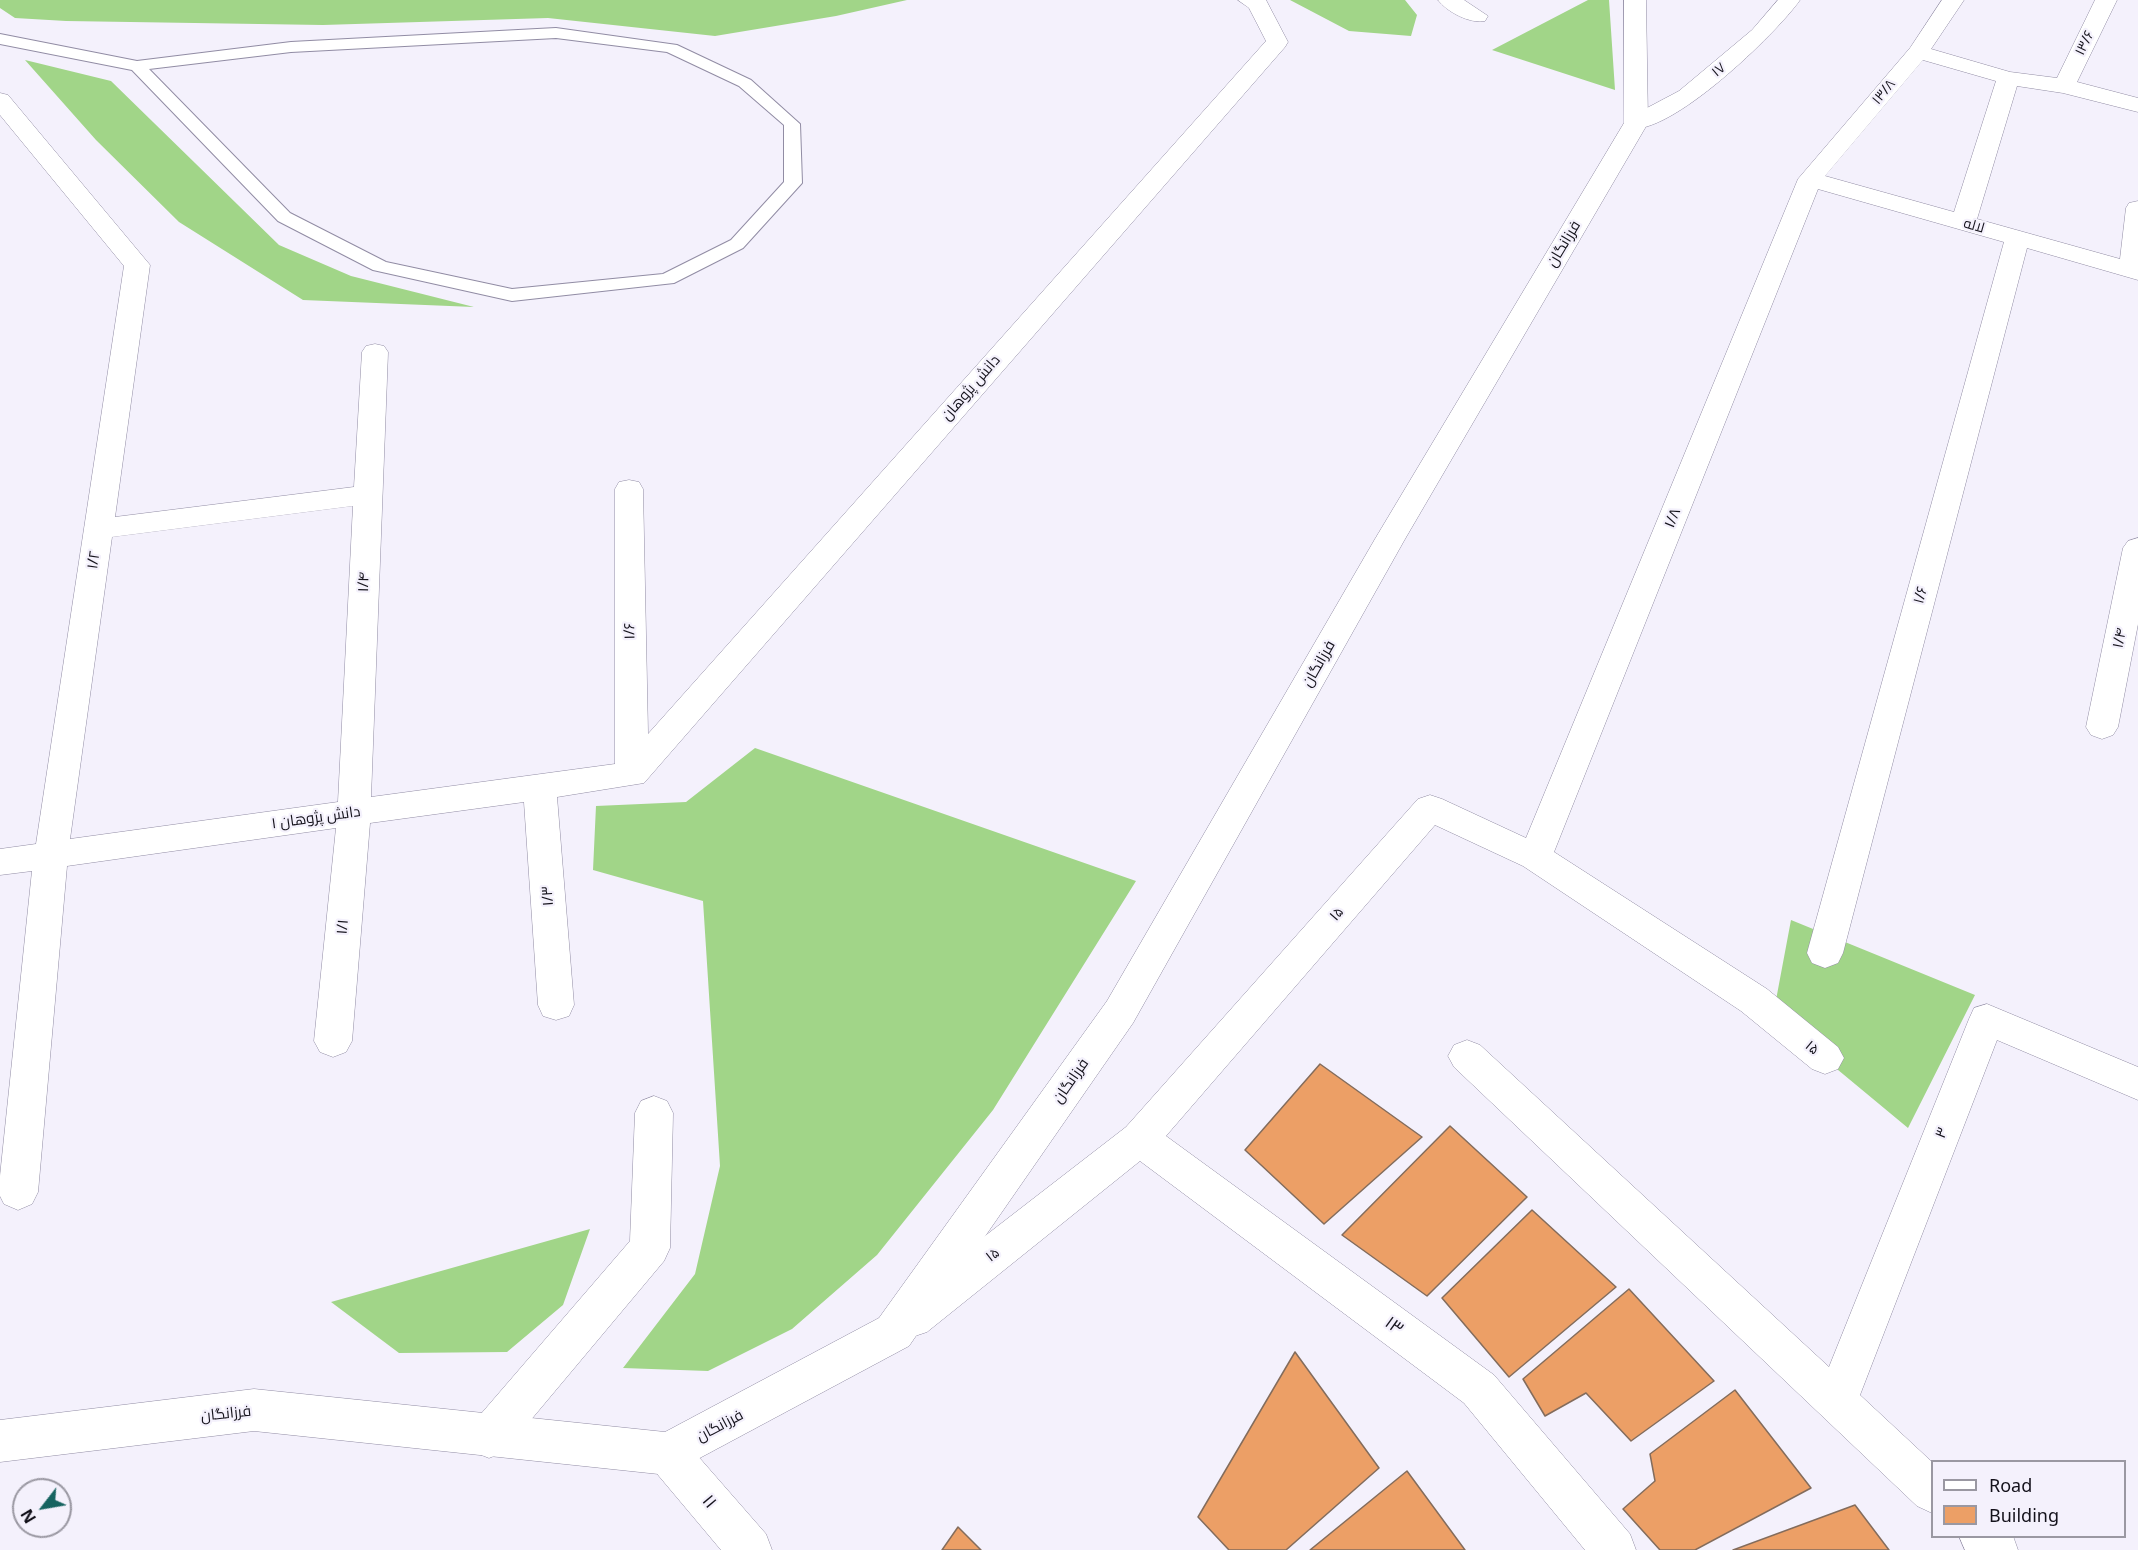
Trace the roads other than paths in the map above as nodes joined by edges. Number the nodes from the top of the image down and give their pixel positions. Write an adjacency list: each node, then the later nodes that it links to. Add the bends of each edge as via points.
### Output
1 (1250, 0): 27 (street, دانش پژوهان, via 1258,4 1277,42)
2 (1449, 0): 7 (street)
3 (1635, 0): 15 (street)
4 (1790, 0): 15 (street, ۱۷, via 1760,35 1687,96)
5 (1953, 0): 9 (street, ۱۳/۸)
6 (2106, 0): 12 (street, ۱۳/۶)
7 (1477, 16)
8 (0, 39): 10 (lane)
9 (1918, 52): 11 (street); 16 (street, ۱۳/۸)
10 (137, 66): 10 (lane, via 284,217 380,266 512,295 667,279 737,244 793,183 792,124 745,83 671,48 556,33 291,47)
11 (2008, 78): 12 (street); 18 (street)
12 (2064, 86): 14 (street)
13 (0, 100): 24 (street, ۱/۲, via 137,265)
14 (2138, 105)
15 (1636, 123): 42 (street, فرزانگان, via 1390,539 1120,1011)
16 (1810, 179): 18 (street, لاله); 31 (street, ۱/۸)
17 (2138, 208): 20 (street)
18 (1964, 223): 19 (street, لاله)
19 (2017, 238): 20 (street, لاله); 33 (street, ۱/۶)
20 (2134, 271)
21 (375, 352): 23 (street, ۱/۴)
22 (629, 489): 27 (street, ۱/۶)
23 (368, 495): 24 (street); 29 (street, ۱/۴)
24 (98, 529): 30 (street, ۱/۲)
25 (2138, 548): 26 (street, ۱/۴)
26 (2102, 727)
27 (632, 774): 28 (street, دانش پژوهان ۱)
28 (540, 787): 29 (street, دانش پژوهان ۱); 34 (street, ۱/۳)
29 (354, 812): 30 (street, دانش پژوهان ۱); 35 (street, ۱/۱)
30 (51, 855): 32 (street, دانش پژوهان ۱); 41 (street, ۱/۲)
31 (1536, 857): 37 (street, ۱۵, via 1754,1000); 40 (street, ۱۵, via 1430,808)
32 (0, 862)
33 (1825, 953)
34 (556, 1005)
35 (333, 1041)
36 (1467, 1056): 43 (street)
37 (1826, 1059)
38 (2138, 1084): 43 (street, ۳, via 1987,1019)
39 (654, 1113): 44 (street, via 650,1248)
40 (1140, 1139): 42 (street, ۱۵); 50 (street, ۱۳, via 1479,1389)
41 (18, 1192)
42 (894, 1332): 46 (street, فرزانگان)
43 (1837, 1401): 47 (street)
44 (489, 1437): 45 (street, فرزانگان, via 254,1410); 46 (street, فرزانگان)
45 (0, 1441)
46 (668, 1454): 49 (street, ۱۱)
47 (1931, 1490)
48 (1983, 1538): 51 (street)
49 (750, 1550)
50 (1614, 1550)
51 (1996, 1550)

